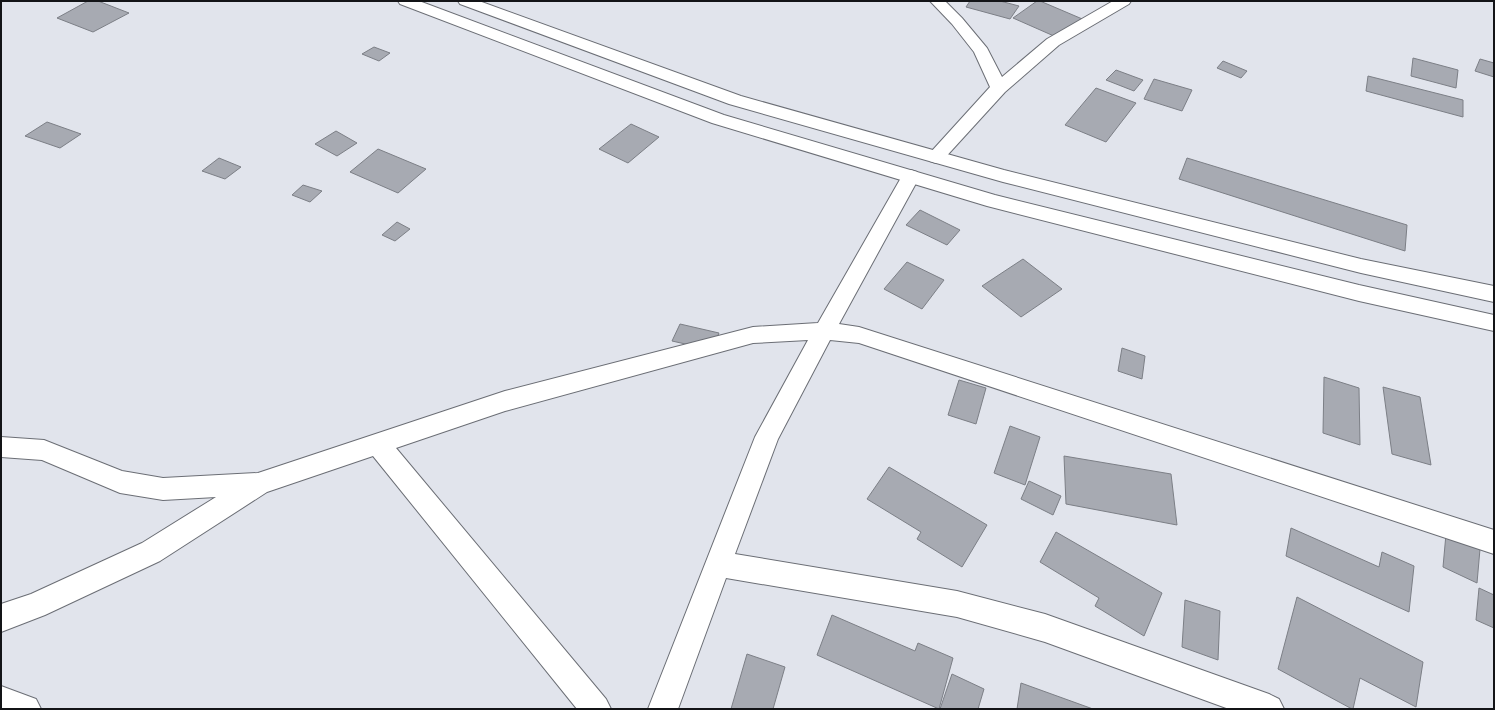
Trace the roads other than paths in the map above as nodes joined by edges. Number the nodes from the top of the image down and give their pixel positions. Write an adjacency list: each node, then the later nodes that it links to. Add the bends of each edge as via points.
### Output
1 (405, 1): 7 (street, via 718,119)
2 (465, 1): 6 (street, via 735,100)
3 (937, 1): 5 (street, via 981,51)
4 (1124, 1): 5 (street, via 1053,42)
5 (999, 88): 6 (street)
6 (936, 157): 8 (street, via 1360,266)
7 (911, 176): 9 (street, via 1001,202 1359,294); 10 (street)
8 (1494, 294)
9 (1494, 323)
10 (824, 331): 11 (street, via 753,335 505,401); 14 (street, via 859,336); 15 (street, via 767,437)
11 (378, 444): 13 (street); 19 (street)
12 (1, 447): 13 (street, via 44,450 120,482 163,489)
13 (258, 484): 16 (street, via 151,552 35,606)
14 (1494, 542)
15 (720, 564): 20 (street); 21 (street, via 957,604 1045,628)
16 (1, 618)
17 (1, 701): 18 (street)
18 (26, 709)
19 (596, 709)
20 (663, 709)
21 (1269, 709)

